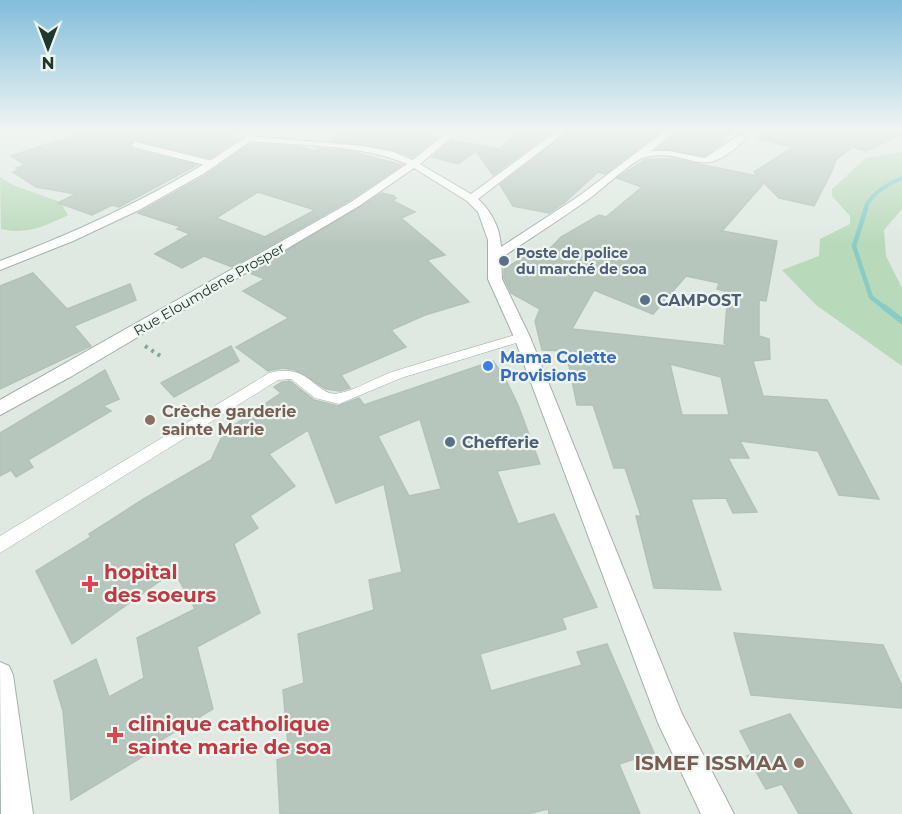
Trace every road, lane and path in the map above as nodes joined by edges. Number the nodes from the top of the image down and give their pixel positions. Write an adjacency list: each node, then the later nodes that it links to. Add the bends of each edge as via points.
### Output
1 (204, 169): 8 (street, via 102,225)
2 (407, 169): 10 (street, Rue Eloumdene Prosper, via 345,210)
3 (422, 169): 6 (street)
4 (512, 169): 6 (street)
5 (621, 169): 7 (street)
6 (471, 199): 7 (street, via 490,224)
7 (495, 256): 9 (street, via 495,279)
8 (0, 266)
9 (522, 337): 11 (lane, via 397,375 339,399 321,396 293,373 284,372); 14 (street, via 672,723)
10 (0, 408)
11 (0, 545)
12 (0, 675): 13 (street)
13 (17, 814)
14 (718, 814)

